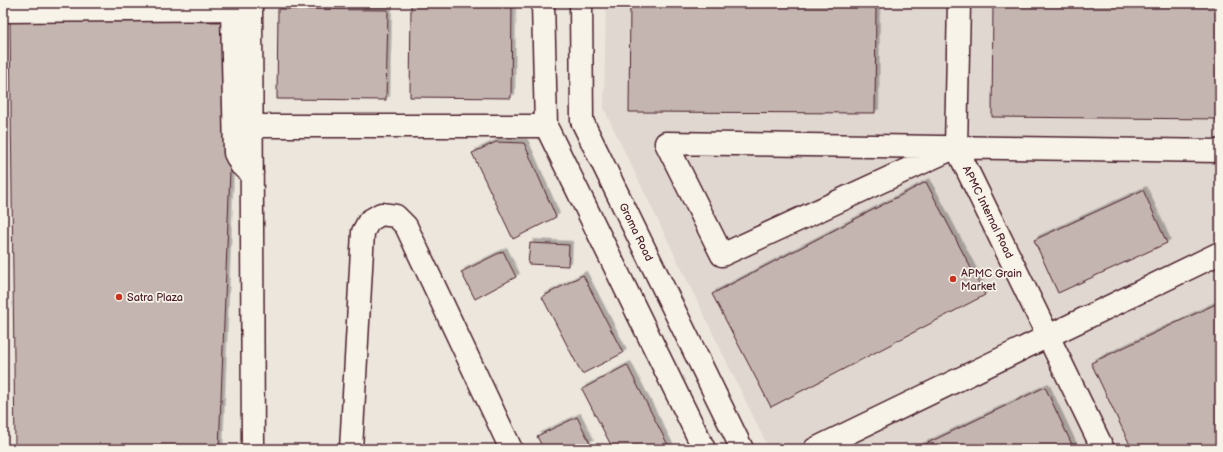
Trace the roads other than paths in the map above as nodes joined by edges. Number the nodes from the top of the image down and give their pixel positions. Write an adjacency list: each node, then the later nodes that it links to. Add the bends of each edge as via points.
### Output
1 (543, 3): 7 (main road)
2 (581, 3): 17 (main road, Groma Road, via 582,121)
3 (959, 3): 8 (main road, APMC Internal Road)
4 (245, 8): 5 (main road); 6 (main road); 10 (main road, via 234,141 235,153 241,164)
5 (3, 11)
6 (252, 126): 7 (main road); 10 (main road)
7 (546, 126): 16 (main road)
8 (956, 147): 8 (main road, via 949,147 666,143 722,255); 9 (main road); 12 (main road, APMC Internal Road)
9 (1220, 150)
10 (252, 173): 13 (main road)
11 (1220, 253): 12 (main road)
12 (1048, 336): 18 (main road); 19 (main road, APMC Internal Road)
13 (253, 449)
14 (351, 449): 15 (main road, via 363,232 369,221 381,214 396,216 406,226)
15 (510, 449)
16 (704, 449)
17 (742, 449)
18 (815, 449)
19 (1103, 449)

